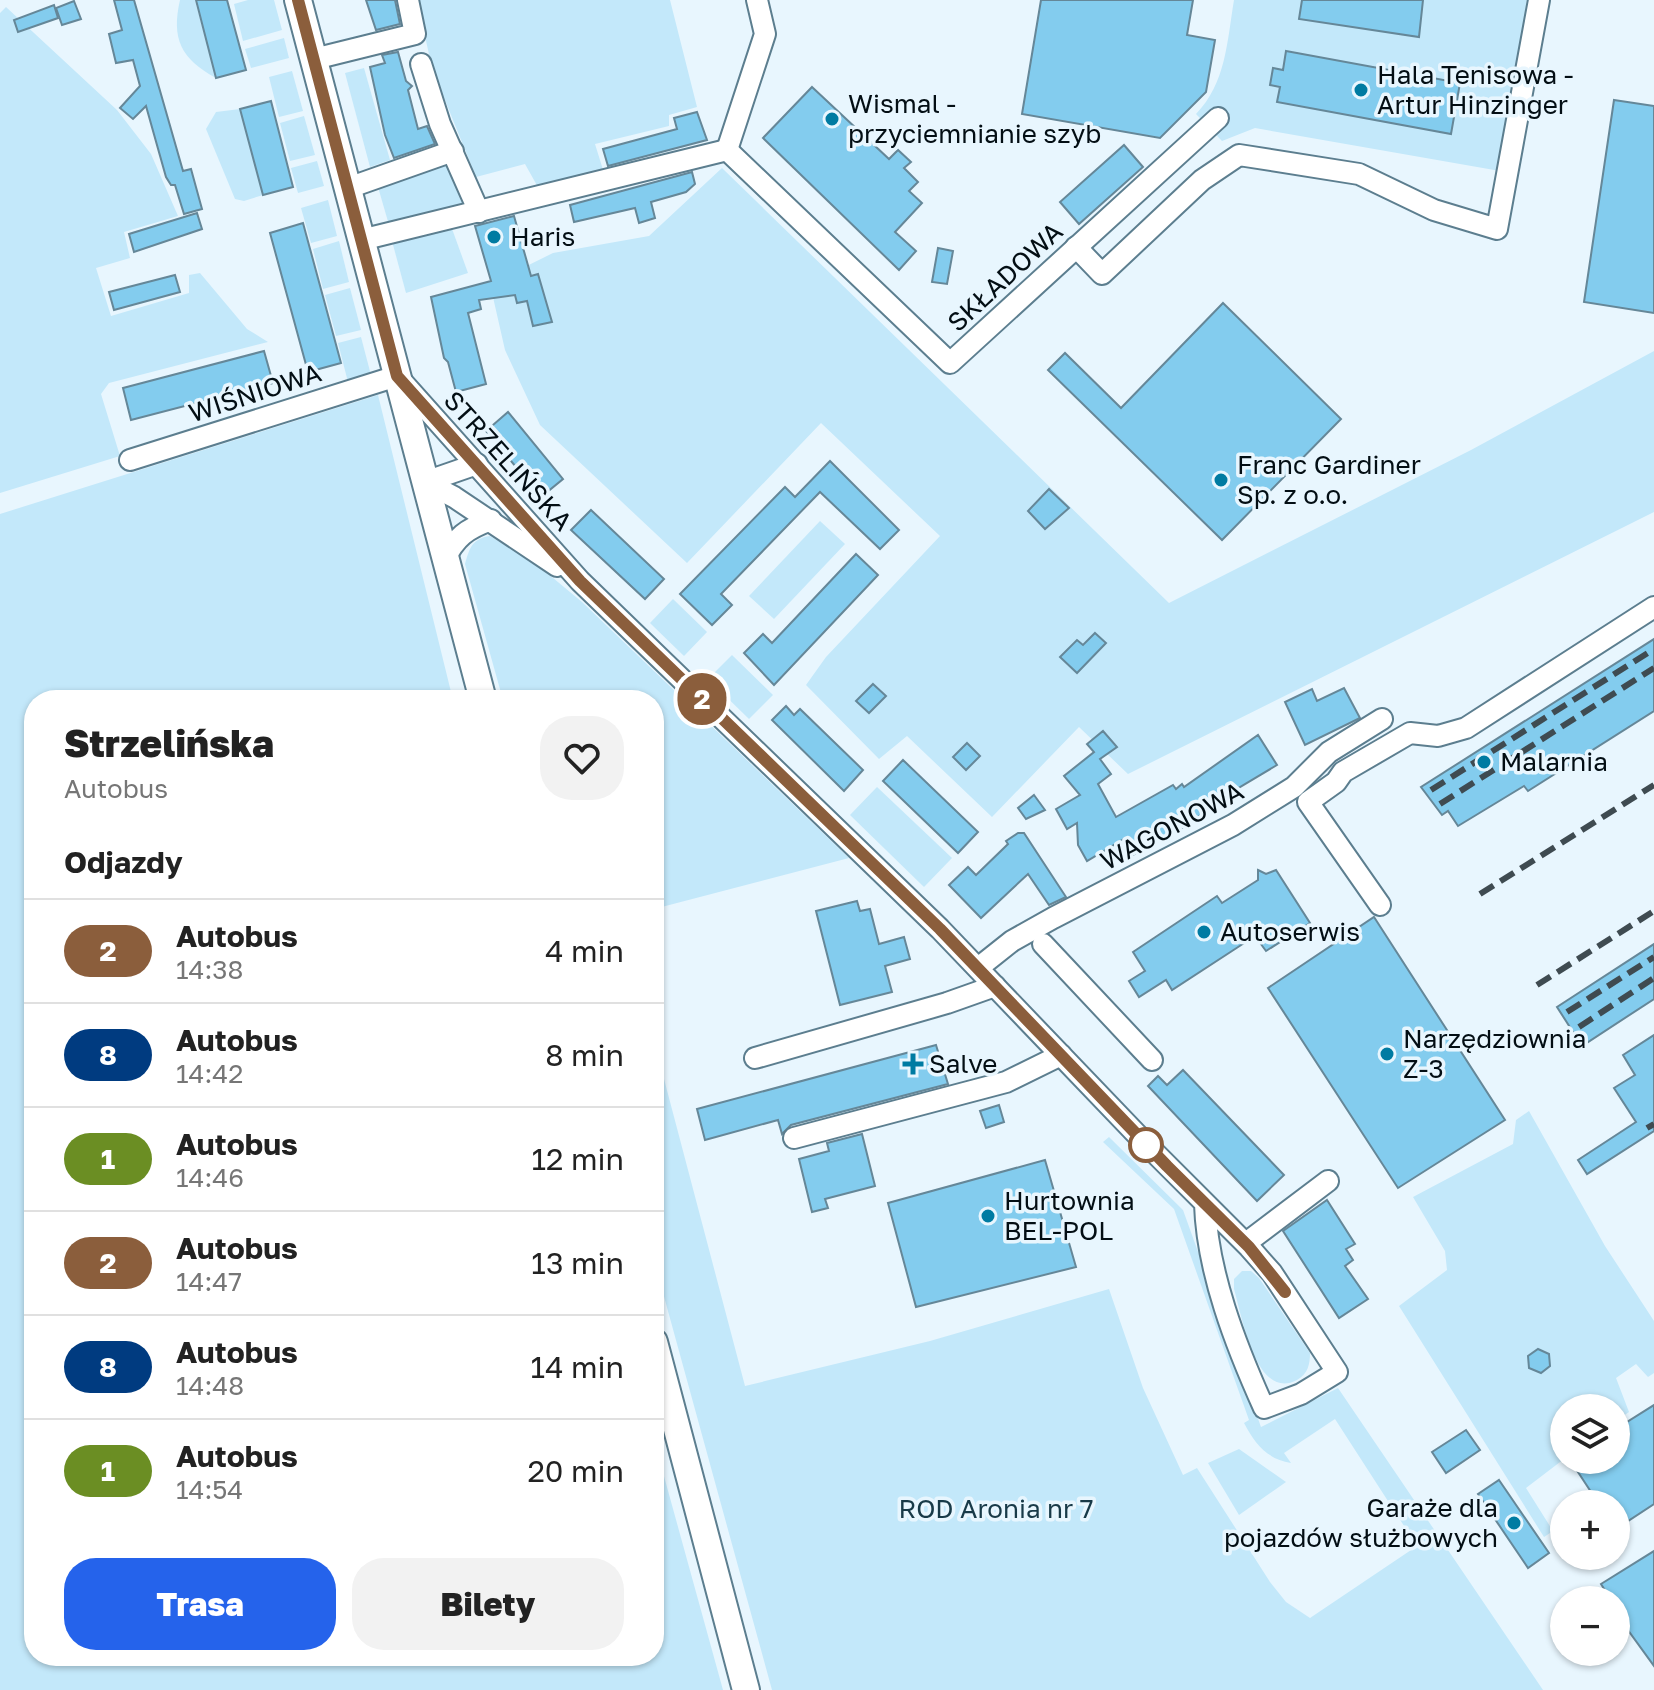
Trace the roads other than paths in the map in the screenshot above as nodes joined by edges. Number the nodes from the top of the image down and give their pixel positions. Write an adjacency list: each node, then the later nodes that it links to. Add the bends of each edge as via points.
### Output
1 (298, 0): 5 (main road)
2 (408, 0): 5 (street, via 415,34)
3 (757, 0): 8 (street, via 765,34)
4 (1539, 0): 13 (street, via 1497,229 1434,210 1359,174 1239,155 1202,180 1102,274)
5 (314, 59): 10 (main road)
6 (421, 64): 9 (street)
7 (1218, 118): 13 (street, SKŁADOWA)
8 (727, 150): 11 (street); 13 (street, SKŁADOWA, via 950,363)
9 (453, 151): 10 (street); 11 (street)
10 (348, 188): 12 (main road)
11 (479, 212): 12 (street)
12 (361, 240): 14 (main road)
13 (1076, 247)
14 (397, 376): 15 (street, WIŚNIOWA); 16 (street, STRZELIŃSKA); 17 (main road)
15 (130, 460)
16 (477, 464): 17 (street); 20 (street, STRZELIŃSKA)
17 (425, 482): 18 (street, STRZELIŃSKA); 19 (main road)
18 (491, 520): 19 (street, via 455,538); 20 (street, STRZELIŃSKA)
19 (444, 560): 22 (main road)
20 (580, 581): 26 (street, STRZELIŃSKA)
21 (1654, 607): 24 (street, via 1466,728 1438,736 1410,733 1343,772 1308,802)
22 (480, 690)
23 (1382, 719): 26 (street, WAGONOWA, via 1329,752 1294,787 1233,825 1053,918)
24 (1380, 905)
25 (1043, 944): 30 (street)
26 (978, 968): 27 (street, STRZELIŃSKA)
27 (995, 986): 28 (street, STRZELIŃSKA); 29 (street)
28 (1061, 1055): 31 (street, via 1006,1082); 33 (street, STRZELIŃSKA)
29 (755, 1058)
30 (1152, 1060)
31 (794, 1138)
32 (1328, 1181): 34 (street)
33 (1205, 1204): 34 (street, STRZELIŃSKA); 34 (street, STRZELIŃSKA, via 1206,1242 1264,1408 1337,1372)
34 (1246, 1243)
35 (664, 1380): 36 (main road)
36 (746, 1690)

